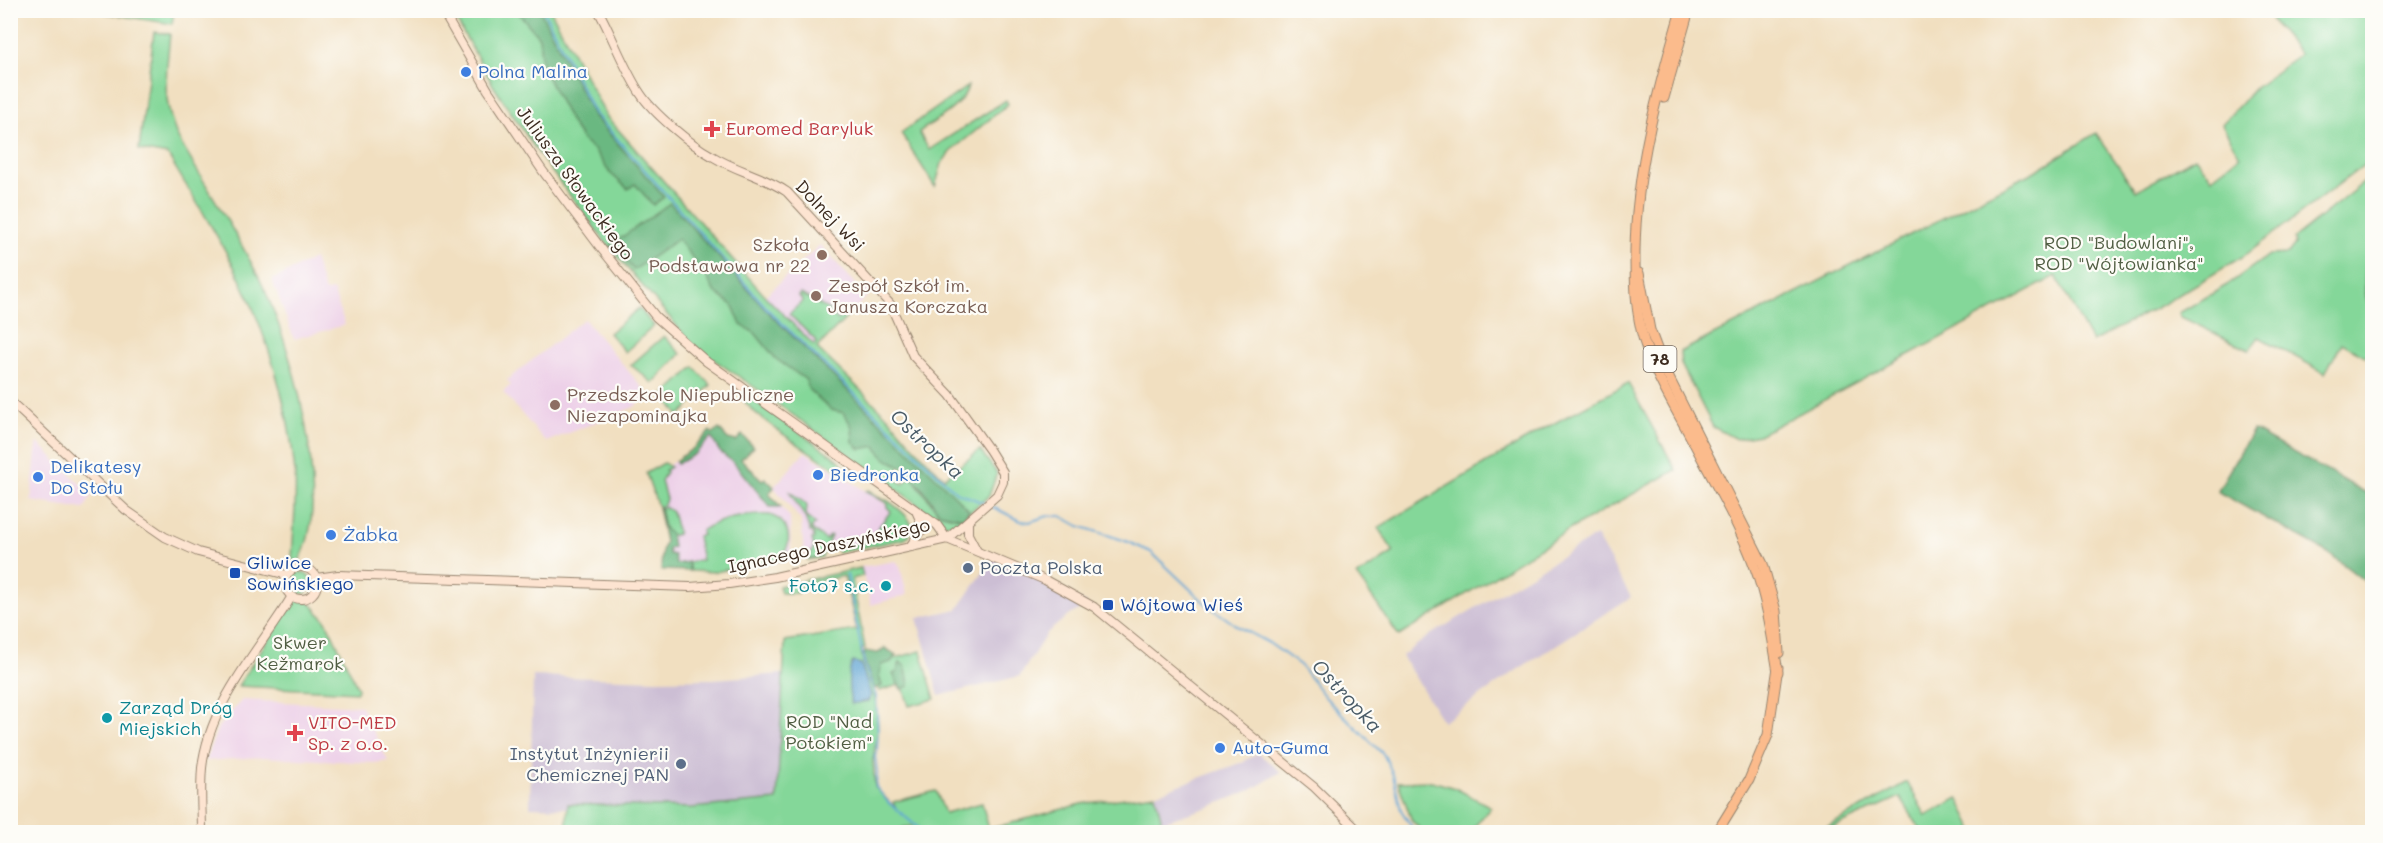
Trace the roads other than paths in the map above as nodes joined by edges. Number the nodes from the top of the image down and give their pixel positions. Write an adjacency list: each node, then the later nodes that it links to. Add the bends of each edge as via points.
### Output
1 (442, 10): 7 (main road, Juliusza Słowackiego, via 488,90 542,170 656,317 701,358)
2 (598, 10): 8 (main road, Dolnej Wsi, via 649,105 711,156 787,192 896,312 911,352 950,395 1003,472 1003,482 993,500)
3 (1681, 10): 5 (main road, 78)
4 (1689, 10): 5 (main road, 78)
5 (1642, 170): 17 (main road, 78, via 1636,214 1635,298 1644,340 1754,563 1778,672 1768,735)
6 (10, 401): 14 (main road, via 126,510 157,533 198,552)
7 (916, 510): 9 (main road, Juliusza Słowackiego); 12 (main road, via 922,530)
8 (968, 523): 10 (main road); 13 (main road, via 968,534)
9 (937, 525): 10 (main road, Juliusza Słowackiego); 11 (main road, Juliusza Słowackiego)
10 (958, 529): 11 (main road)
11 (947, 539): 12 (main road, Ignacego Daszyńskiego); 13 (main road, Ignacego Daszyńskiego)
12 (911, 545): 15 (main road, Ignacego Daszyńskiego, via 775,577 690,587 338,575)
13 (977, 551): 19 (main road, Ignacego Daszyńskiego, via 1045,580 1101,613 1314,787)
14 (287, 575): 15 (main road, via 295,568 305,567); 16 (main road, via 286,588)
15 (316, 578): 16 (main road, via 316,588 310,596)
16 (292, 596): 18 (main road, via 213,726 202,767)
17 (1737, 800): 20 (main road, 78); 21 (main road, 78)
18 (202, 832)
19 (1360, 832)
20 (1711, 832)
21 (1717, 832)

